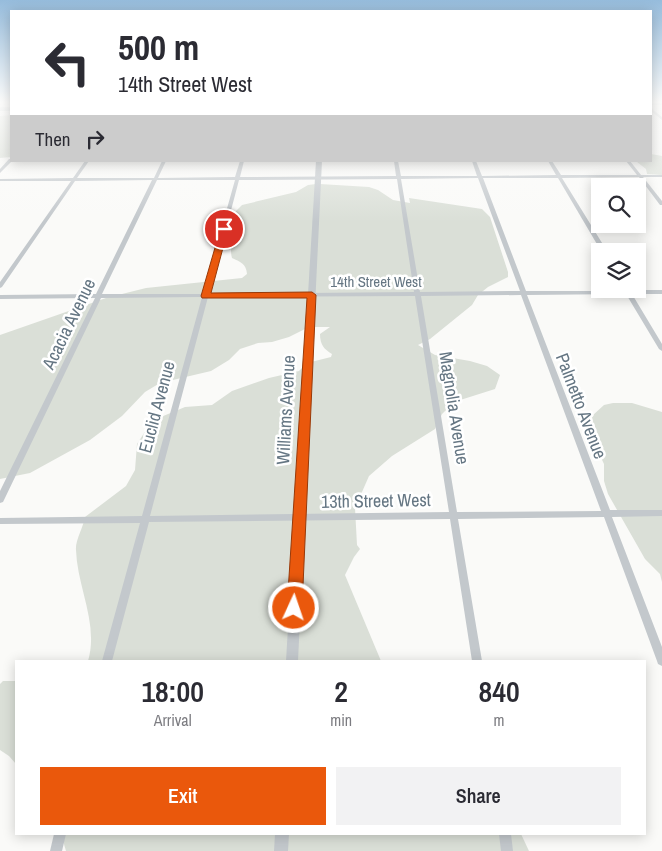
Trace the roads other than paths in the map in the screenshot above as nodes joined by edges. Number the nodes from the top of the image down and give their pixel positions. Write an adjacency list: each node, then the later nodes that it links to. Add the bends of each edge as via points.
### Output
1 (10, 161): 10 (street)
2 (86, 162): 20 (street)
3 (164, 162): 17 (street, Acacia Avenue)
4 (242, 162): 18 (street, Euclid Avenue)
5 (319, 162): 15 (street, Williams Avenue)
6 (396, 162): 16 (street, Magnolia Avenue)
7 (474, 162): 13 (street, Palmetto Avenue)
8 (551, 162): 14 (street)
9 (629, 162): 11 (street)
10 (0, 172)
11 (640, 176): 12 (street); 14 (street); 21 (street)
12 (662, 176)
13 (480, 177): 14 (street); 16 (street); 27 (street, Palmetto Avenue)
14 (560, 177): 22 (street)
15 (318, 178): 16 (street); 18 (street); 29 (street, Williams Avenue)
16 (399, 178): 28 (street, Magnolia Avenue)
17 (156, 179): 18 (street); 20 (street); 30 (street, Acacia Avenue)
18 (237, 179): 31 (street, Euclid Avenue)
19 (0, 180): 20 (street)
20 (75, 180): 23 (street)
21 (662, 204)
22 (599, 243)
23 (0, 286)
24 (591, 292): 27 (street, 14th Street West)
25 (646, 292): 26 (street, 14th Street West)
26 (662, 292)
27 (523, 293): 28 (street, 14th Street West); 37 (street, Palmetto Avenue)
28 (418, 294): 29 (street, 14th Street West); 38 (street, Magnolia Avenue)
29 (312, 295): 31 (street, 14th Street West); 39 (street, Williams Avenue)
30 (99, 296): 31 (street, 14th Street West); 32 (street, 14th Street West); 35 (street, Acacia Avenue)
31 (206, 296): 40 (street, Euclid Avenue)
32 (0, 297)
33 (631, 298): 34 (street)
34 (662, 349)
35 (0, 500)
36 (662, 513): 37 (street, 13th Street West)
37 (606, 514): 38 (street, 13th Street West); 45 (street, Palmetto Avenue)
38 (453, 516): 39 (street, 13th Street West); 44 (street, Magnolia Avenue)
39 (300, 518): 40 (street, 13th Street West); 43 (street, Williams Avenue)
40 (145, 520): 41 (street, 13th Street West); 42 (street, Euclid Avenue)
41 (0, 521)
42 (107, 660)
43 (292, 660)
44 (477, 660)
45 (662, 661)
46 (60, 835): 49 (street)
47 (282, 835): 50 (street)
48 (505, 835): 51 (street)
49 (56, 851)
50 (281, 851)
51 (507, 851)

